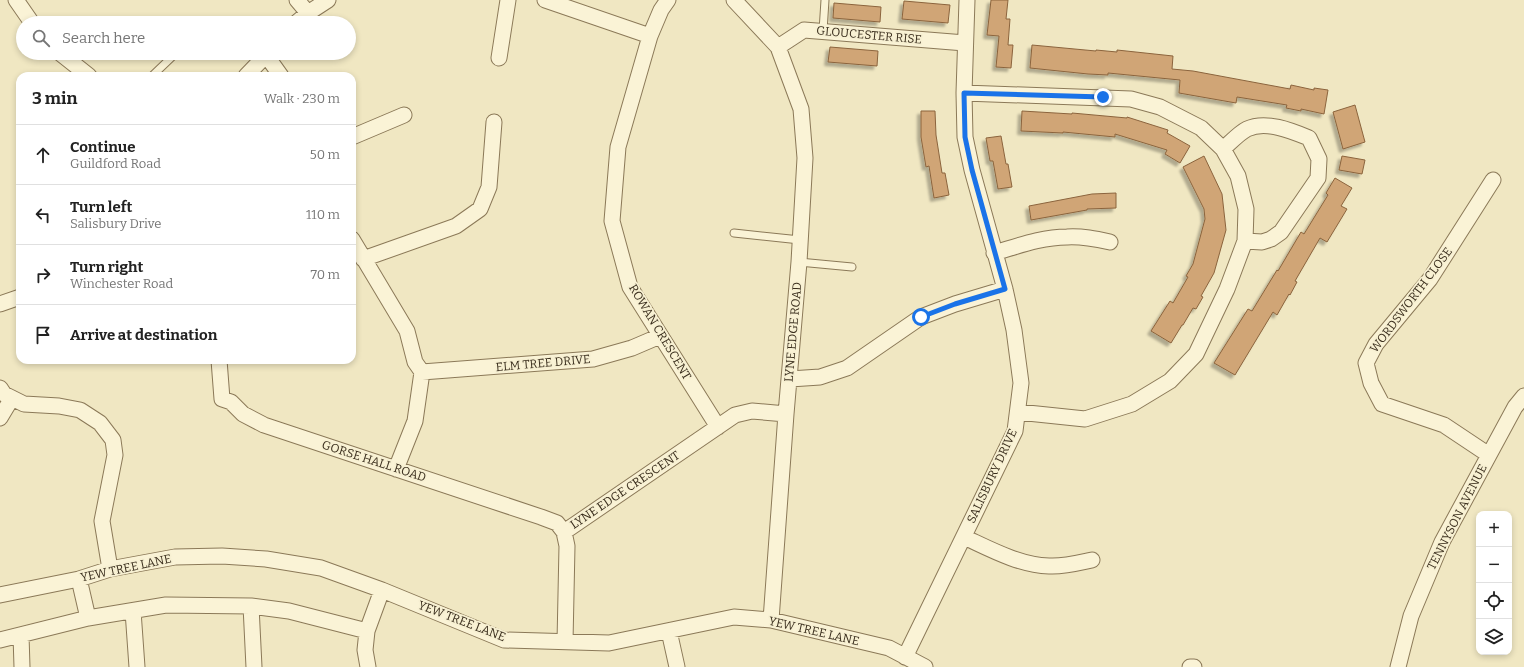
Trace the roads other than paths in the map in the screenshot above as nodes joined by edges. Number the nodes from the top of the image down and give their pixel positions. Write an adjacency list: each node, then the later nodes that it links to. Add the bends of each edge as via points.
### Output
1 (16, 0): 11 (street)
2 (297, 0): 10 (street)
3 (328, 0): 10 (street)
4 (508, 0): 17 (street)
5 (545, 0): 14 (street)
6 (668, 0): 14 (street, ROWAN CRESCENT)
7 (734, 0): 16 (street)
8 (825, 0): 13 (lane)
9 (967, 0): 15 (street, SALISBURY DRIVE)
10 (308, 13): 12 (street)
11 (27, 16)
12 (304, 16)
13 (823, 31): 15 (street, GLOUCESTER RISE); 16 (street, GLOUCESTER RISE, via 804,30)
14 (650, 36): 44 (street, ROWAN CRESCENT, via 618,147 612,221 630,287)
15 (965, 43): 26 (street, SALISBURY DRIVE)
16 (778, 47): 33 (street, LYNE EDGE ROAD, via 801,109 805,158)
17 (499, 58)
18 (69, 60): 22 (street)
19 (169, 60): 23 (lane)
20 (261, 60): 24 (street)
21 (271, 60): 25 (street)
22 (84, 72)
23 (156, 72)
24 (250, 72)
25 (278, 72)
26 (964, 93): 30 (street, via 1131,99 1160,107 1201,128); 37 (street, SALISBURY DRIVE, via 965,137)
27 (404, 115): 29 (street)
28 (494, 122): 38 (street, via 489,187 480,209 456,226)
29 (356, 134)
30 (1223, 149): 35 (street, via 1238,176 1243,196 1246,210); 35 (street, via 1247,129 1262,125 1309,138 1319,159 1318,178 1281,232 1262,242)
31 (1493, 180): 55 (street, WORDSWORTH CLOSE, via 1430,279 1376,344 1366,363 1371,383 1382,404 1444,425)
32 (734, 233): 33 (lane)
33 (800, 240): 39 (street, LYNE EDGE ROAD)
34 (1110, 242): 37 (street, via 1068,236)
35 (1245, 242): 51 (street, via 1196,354 1170,381 1132,404 1085,419)
36 (356, 246): 38 (street)
37 (994, 253): 41 (street, SALISBURY DRIVE)
38 (363, 259): 46 (street, via 407,331 416,362)
39 (799, 262): 40 (lane); 47 (street, LYNE EDGE ROAD)
40 (852, 267)
41 (1005, 289): 47 (street, via 921,317 847,368 820,376); 51 (street, SALISBURY DRIVE, via 1021,383)
42 (16, 298): 43 (street)
43 (0, 304)
44 (660, 336): 46 (street, ELM TREE DRIVE, via 632,348 593,359); 54 (street, ROWAN CRESCENT)
45 (219, 364): 56 (street, GORSE HALL ROAD, via 222,398 231,402 243,414 264,425)
46 (422, 372): 56 (street, via 415,421)
47 (790, 379): 52 (street, LYNE EDGE ROAD)
48 (0, 388): 50 (street, via 4,394)
49 (1524, 396): 55 (street, TENNYSON AVENUE, via 1515,407)
50 (12, 398): 53 (street); 60 (street, via 24,404 80,410 100,423 113,440 115,455 102,521)
51 (1018, 412): 58 (street, SALISBURY DRIVE, via 1016,431)
52 (786, 414): 54 (street, LYNE EDGE CRESCENT, via 759,410 744,412); 67 (street, LYNE EDGE ROAD)
53 (0, 418)
54 (718, 427): 57 (street, LYNE EDGE CRESCENT)
55 (1489, 455): 82 (street, TENNYSON AVENUE, via 1442,542 1411,616)
56 (396, 468): 57 (street, GORSE HALL ROAD, via 557,523)
57 (564, 532): 72 (street, LYNE EDGE CRESCENT)
58 (964, 537): 59 (street, via 1017,560 1048,566); 73 (street, SALISBURY DRIVE)
59 (1092, 560)
60 (110, 569): 61 (street, YEW TREE LANE); 62 (street, YEW TREE LANE, via 175,557 222,556 266,559 321,568)
61 (79, 579): 63 (street, YEW TREE LANE); 66 (street)
62 (382, 590): 68 (street); 72 (street, YEW TREE LANE, via 504,640)
63 (0, 595)
64 (251, 606): 65 (street, via 166,605); 68 (street, via 289,611); 76 (street)
65 (133, 611): 66 (street); 75 (street)
66 (88, 618): 70 (street)
67 (771, 620): 69 (street, YEW TREE LANE, via 734,618); 73 (street, YEW TREE LANE, via 889,648)
68 (367, 631): 77 (street, via 365,650)
69 (670, 631): 72 (street, YEW TREE LANE, via 609,643); 78 (street)
70 (21, 635): 71 (street); 74 (street)
71 (0, 640)
72 (565, 642)
73 (905, 657): 79 (street, YEW TREE LANE)
74 (22, 667)
75 (137, 667)
76 (254, 667)
77 (368, 667)
78 (677, 667)
79 (925, 667)
80 (1190, 667): 81 (street)
81 (1194, 667)
82 (1398, 667)

